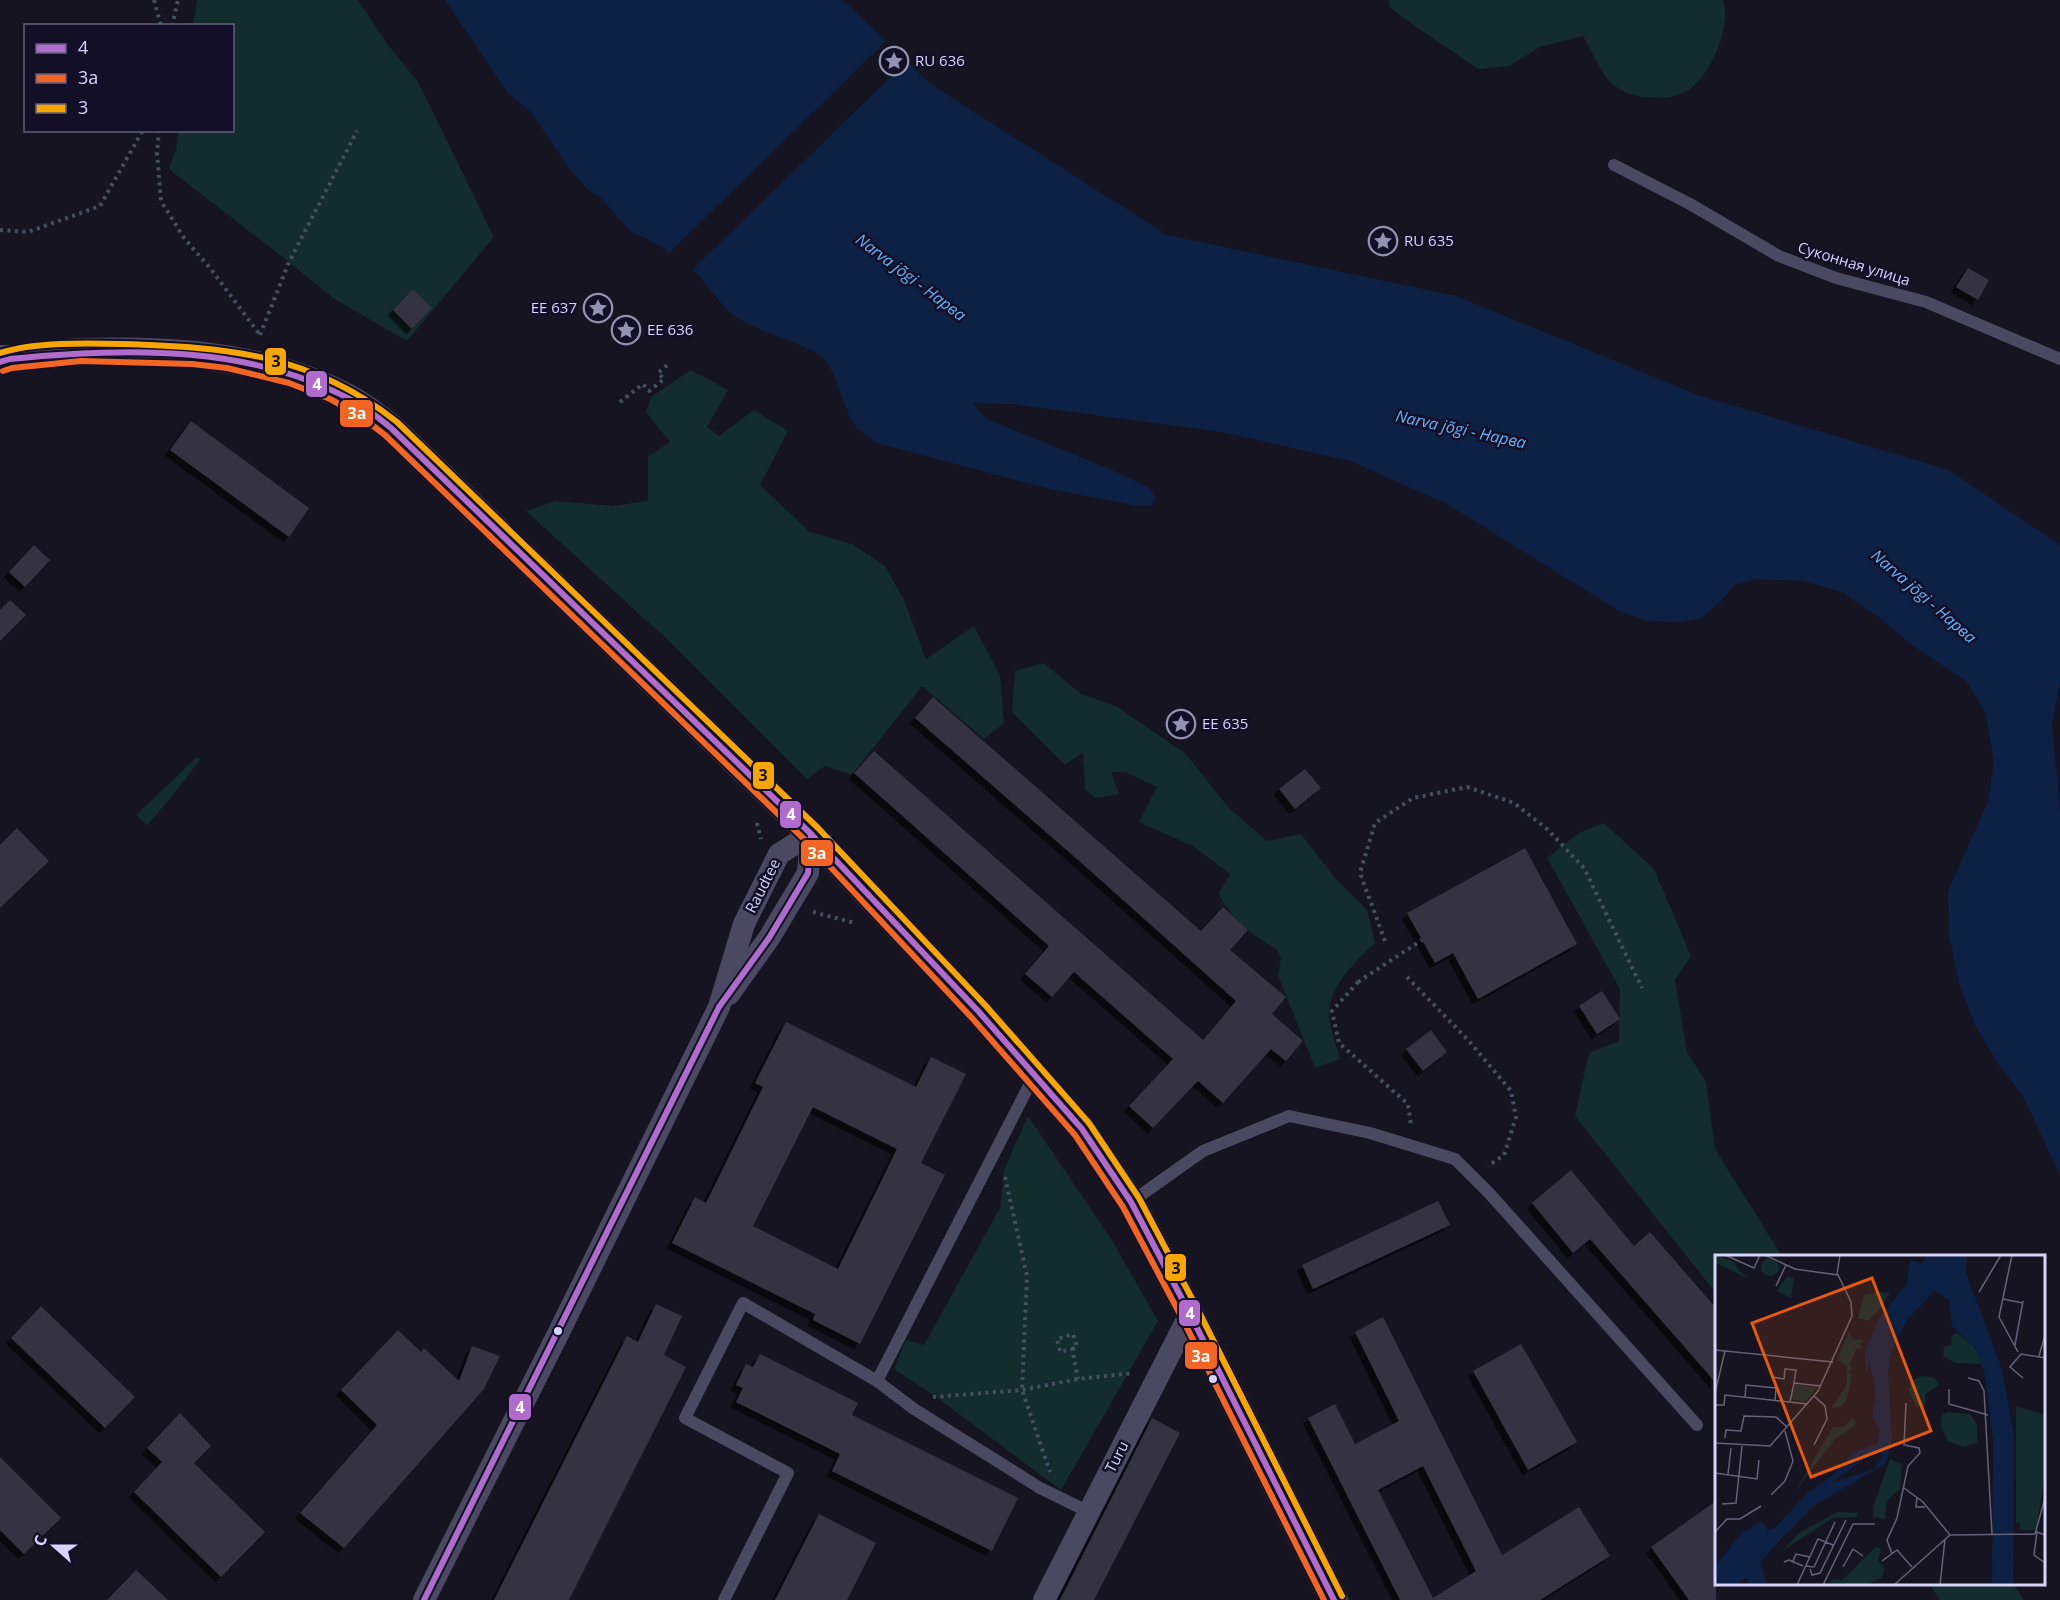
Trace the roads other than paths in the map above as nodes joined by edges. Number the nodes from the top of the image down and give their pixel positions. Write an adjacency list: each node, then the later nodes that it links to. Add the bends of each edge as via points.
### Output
1 (1614, 165): 2 (lane, Суконная улица, via 1779,256 1836,278 1926,302)
2 (2060, 359)
3 (3, 360): 4 (street, via 81,352 229,359 292,374 364,407 392,428)
4 (811, 834): 5 (street, Raudtee, via 808,873 769,938); 5 (street, Raudtee, via 779,854 744,924); 6 (street)
5 (719, 1007): 12 (street, Raudtee)
6 (1035, 1075): 7 (street, via 1082,1129); 9 (lane)
7 (1131, 1202): 8 (street); 10 (lane, via 1203,1151 1289,1116 1370,1133 1455,1159)
8 (1190, 1314): 11 (street, Turu); 15 (street)
9 (877, 1381): 11 (lane, via 914,1409 1040,1488); 13 (lane, via 743,1303 685,1418 788,1473)
10 (1697, 1425)
11 (1089, 1512): 14 (street, Turu)
12 (424, 1600)
13 (724, 1600)
14 (1044, 1600)
15 (1334, 1600)

